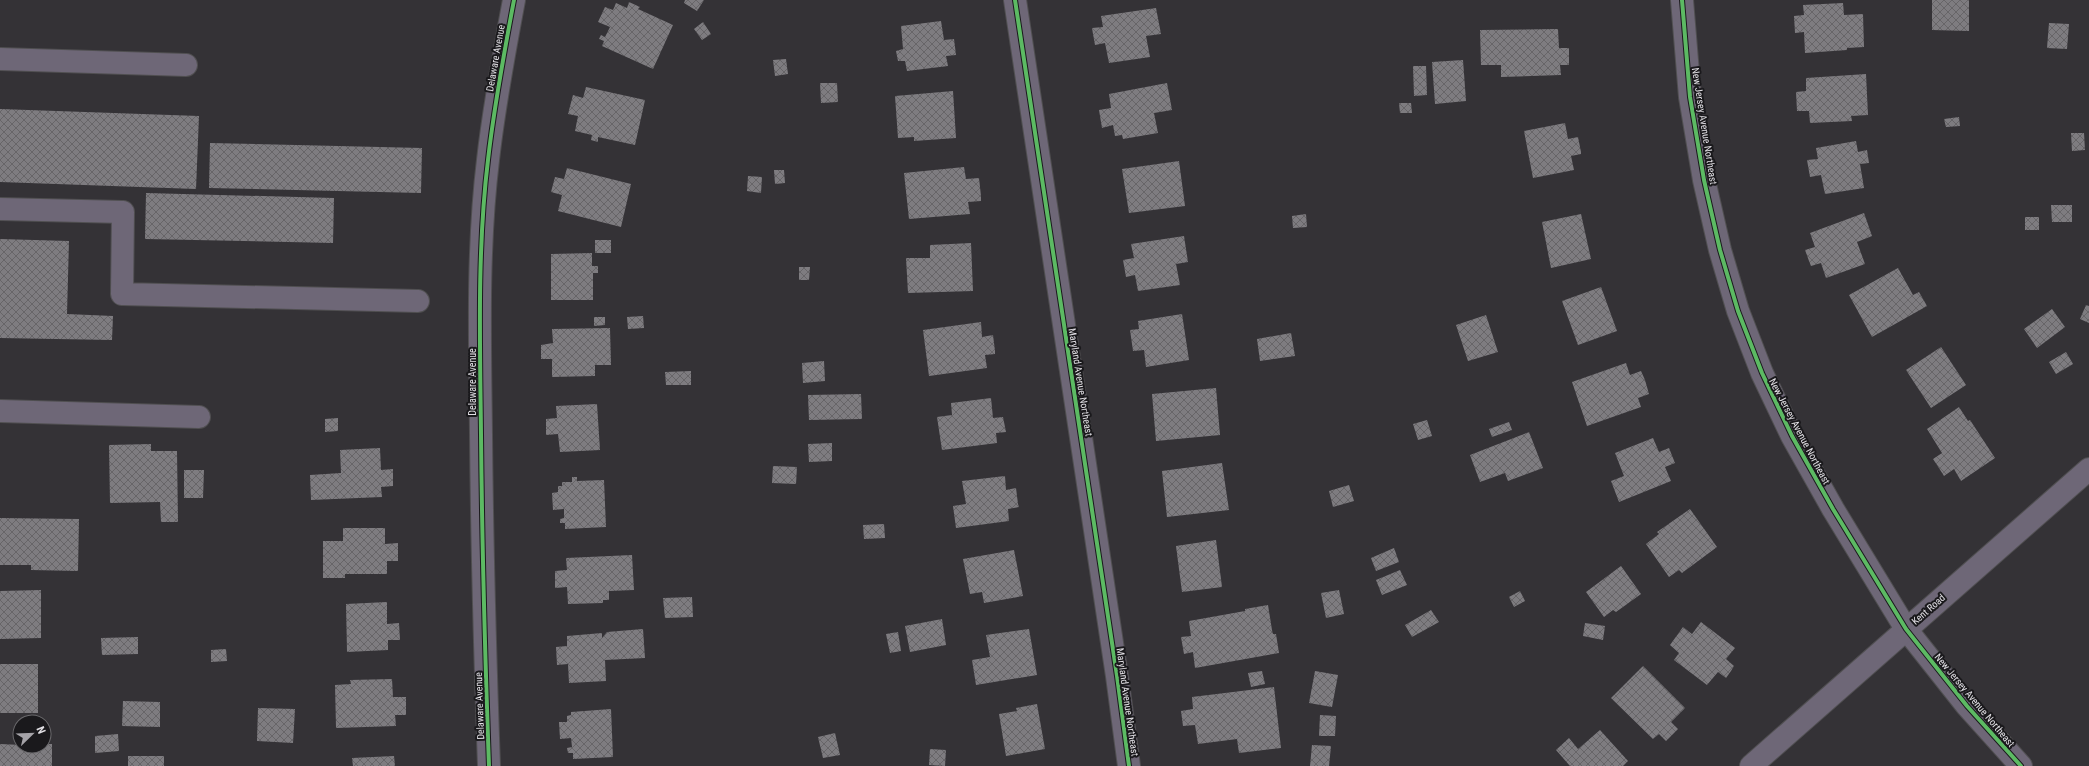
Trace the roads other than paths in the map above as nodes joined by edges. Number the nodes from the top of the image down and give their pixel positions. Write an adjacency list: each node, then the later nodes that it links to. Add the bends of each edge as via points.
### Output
1 (514, 0): 12 (street, Delaware Avenue, via 488,162 481,255 483,590)
2 (1016, 0): 13 (street, Maryland Avenue Northeast)
3 (1682, 0): 11 (street, New Jersey Avenue Northeast, via 1690,97 1704,180 1720,250 1738,311 1762,373 1792,436)
4 (0, 59): 5 (street)
5 (186, 65)
6 (0, 209): 7 (street, via 123,212 122,294)
7 (418, 301)
8 (0, 411): 9 (street)
9 (199, 417)
10 (2089, 469): 11 (street, Kent Road)
11 (1906, 629): 14 (street, Kent Road); 15 (street, New Jersey Avenue Northeast, via 1968,706)
12 (489, 766)
13 (1129, 766)
14 (1752, 766)
15 (2021, 766)

